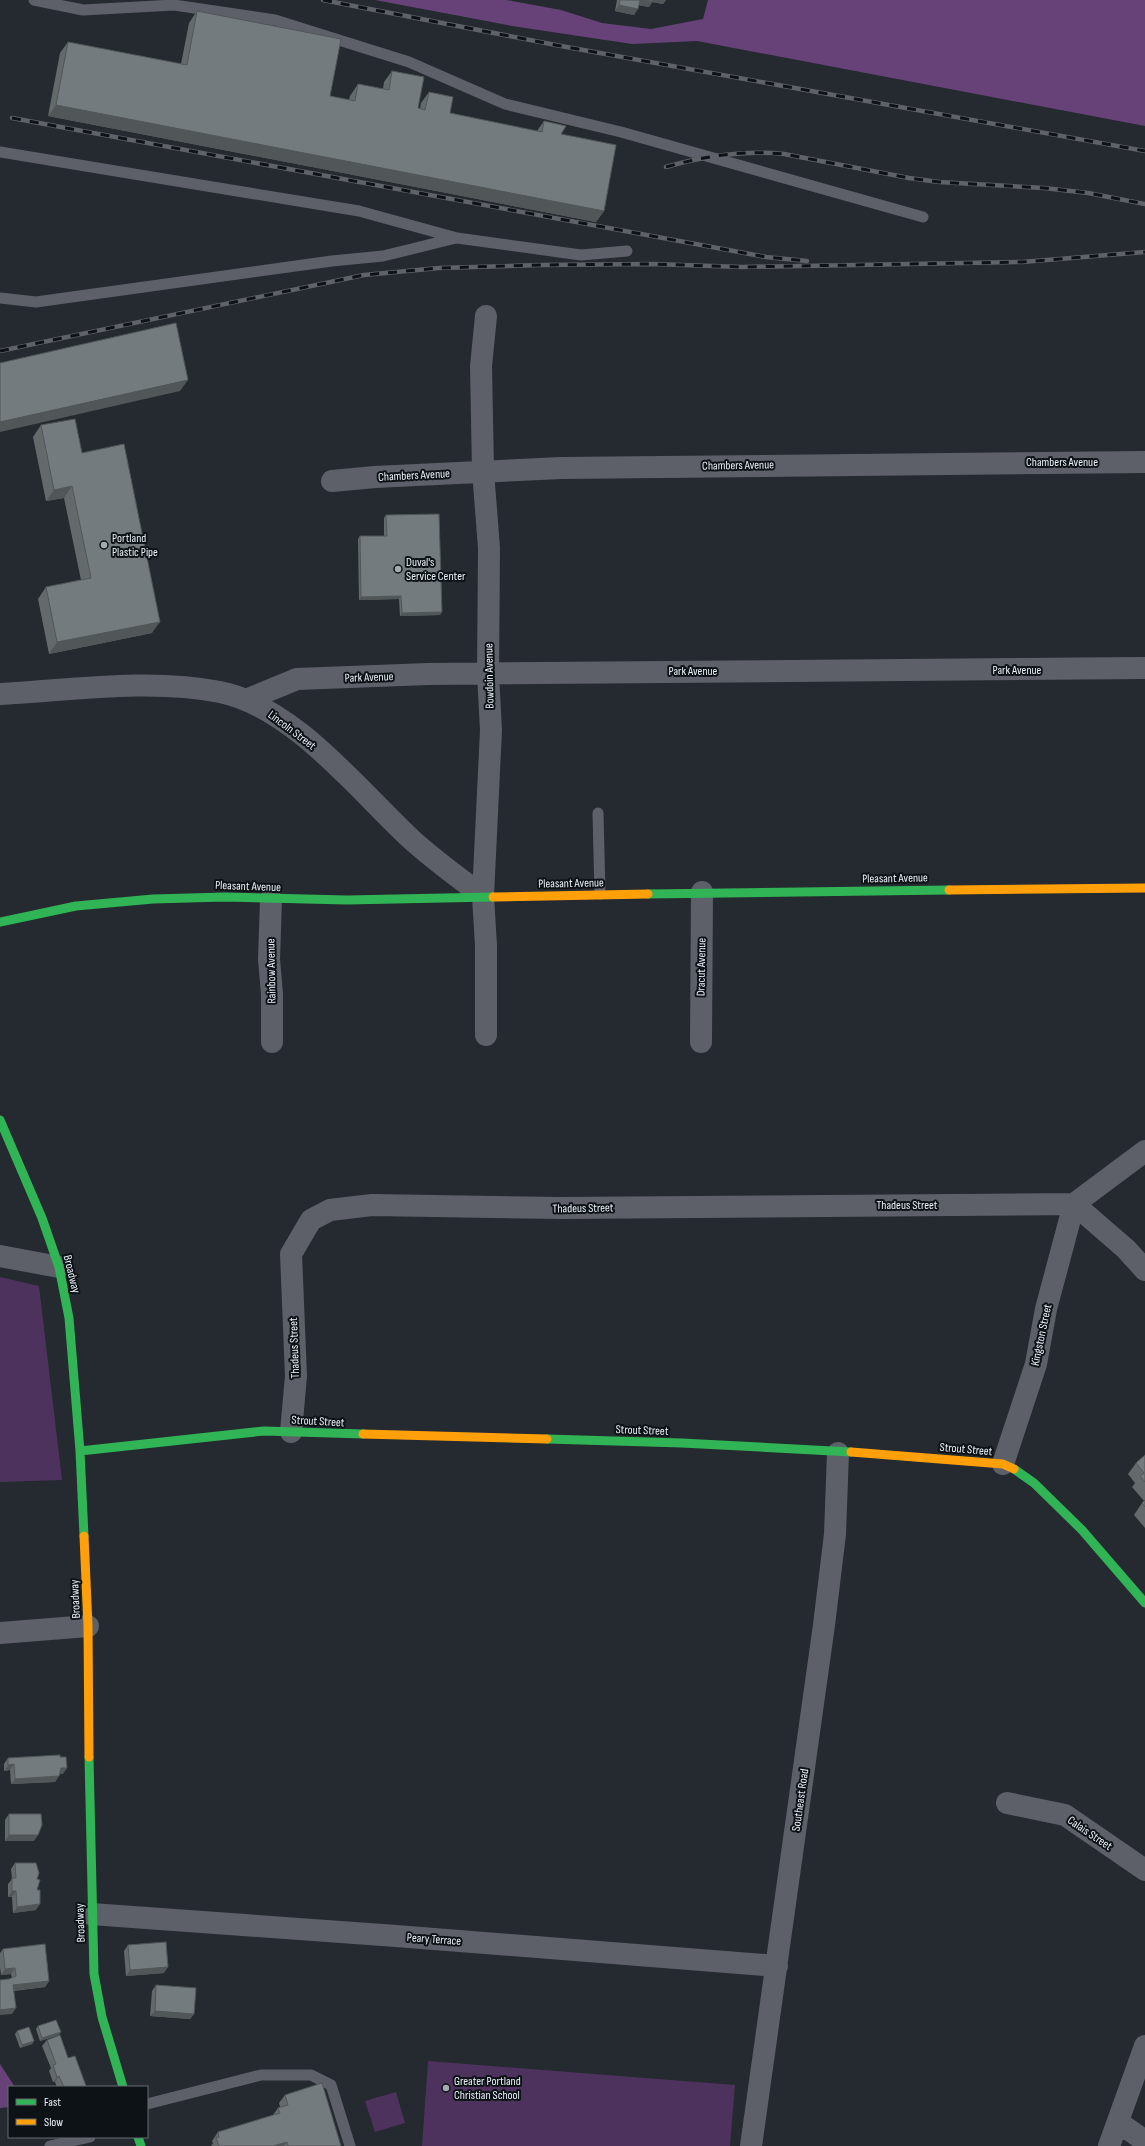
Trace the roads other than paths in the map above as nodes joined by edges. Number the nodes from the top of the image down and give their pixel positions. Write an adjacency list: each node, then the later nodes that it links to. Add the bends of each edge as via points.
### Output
1 (34, 0): 3 (lane, via 83,10 174,5 274,20 409,62 505,104 621,132)
2 (0, 152): 4 (lane, via 359,211)
3 (923, 217)
4 (457, 238): 5 (lane, via 580,255); 6 (lane, via 383,256 36,302)
5 (627, 251)
6 (0, 298)
7 (486, 316): 9 (street, Bowdoin Avenue, via 482,366)
8 (1145, 462): 9 (street, Chambers Avenue)
9 (483, 471): 10 (street, Chambers Avenue); 12 (street, Bowdoin Avenue, via 489,548)
10 (332, 481)
11 (1145, 668): 12 (street, Park Avenue)
12 (488, 674): 14 (street, Park Avenue, via 297,679); 19 (street, Bowdoin Avenue, via 491,730)
13 (0, 694): 14 (street, Lincoln Street, via 95,687 161,686 221,692)
14 (246, 700): 19 (street, Lincoln Street, via 275,714 332,759 412,840)
15 (598, 813): 18 (lane)
16 (1145, 888): 17 (street, Pleasant Avenue)
17 (702, 892): 18 (street, Pleasant Avenue); 24 (street, Dracut Avenue)
18 (600, 894): 19 (street, Pleasant Avenue)
19 (483, 896): 20 (street, Pleasant Avenue, via 366,900); 22 (street, Bowdoin Avenue)
20 (271, 899): 21 (street, Pleasant Avenue, via 206,897 120,901 77,905); 23 (street, Rainbow Avenue, via 269,959)
21 (0, 922)
22 (486, 1035)
23 (272, 1042)
24 (701, 1042)
25 (0, 1120): 29 (street, Broadway, via 42,1218)
26 (1145, 1151): 27 (street)
27 (1074, 1204): 30 (street, via 1126,1249); 31 (street, Thadeus Street, via 561,1208 372,1206 330,1210 311,1220 291,1254 296,1376); 34 (street, Kingston Street, via 1046,1309 1036,1364)
28 (0, 1256): 29 (street)
29 (59, 1267): 32 (street, Broadway, via 69,1318)
30 (1145, 1270)
31 (291, 1432): 32 (street, Strout Street, via 264,1431); 33 (street, Strout Street, via 682,1443)
32 (80, 1451): 36 (street, Broadway)
33 (838, 1453): 34 (street, Strout Street); 41 (street, Southeast Road, via 835,1534)
34 (1003, 1464): 35 (street, Strout Street, via 1022,1473 1034,1483 1082,1530)
35 (1145, 1603)
36 (88, 1626): 37 (street); 40 (street, Broadway)
37 (0, 1633)
38 (1006, 1803): 39 (street, Calais Street, via 1065,1815)
39 (1145, 1870)
40 (91, 1914): 41 (street, Peary Terrace); 43 (street, Broadway, via 94,1976 100,2011)
41 (777, 1966): 50 (street, Southeast Road)
42 (1145, 2046): 45 (street)
43 (123, 2086)
44 (148, 2104): 49 (lane, via 261,2075 311,2075 331,2085)
45 (1118, 2122): 47 (street); 51 (street)
46 (86, 2138): 48 (lane)
47 (1145, 2141)
48 (50, 2146)
49 (350, 2146)
50 (751, 2146)
51 (1109, 2146)

